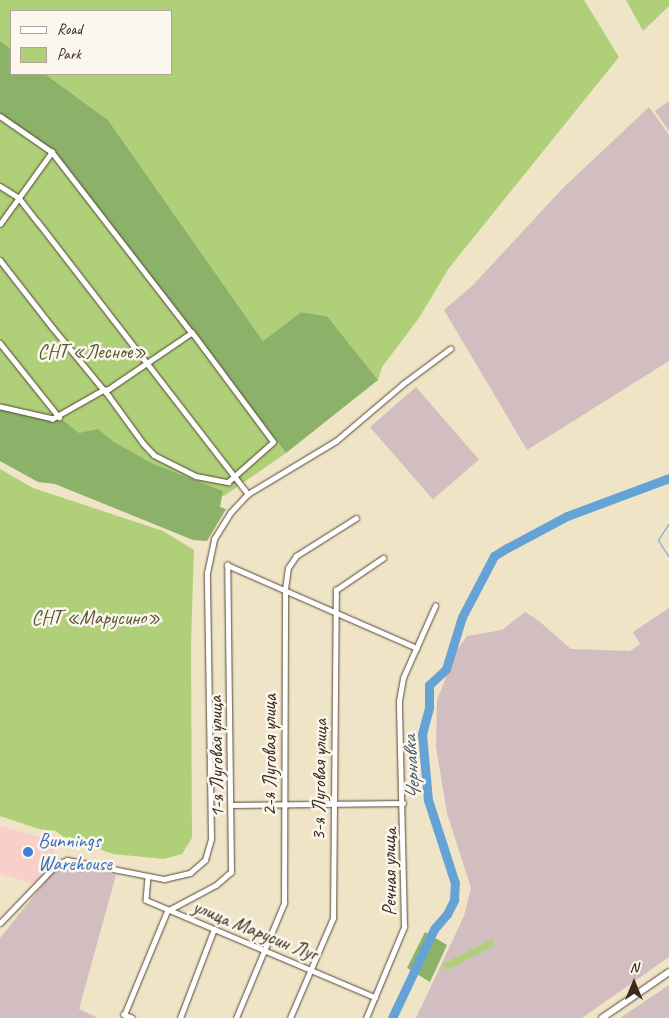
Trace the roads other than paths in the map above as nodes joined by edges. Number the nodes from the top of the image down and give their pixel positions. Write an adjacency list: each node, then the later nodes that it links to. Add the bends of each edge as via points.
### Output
1 (0, 116): 2 (street)
2 (52, 152): 4 (street); 7 (street)
3 (0, 186): 4 (street)
4 (19, 198): 5 (street); 10 (street)
5 (0, 224)
6 (0, 260): 11 (street)
7 (192, 333): 10 (street); 14 (street, via 273,442)
8 (0, 343): 13 (street)
9 (450, 349): 15 (street, via 336,441)
10 (146, 363): 11 (street); 14 (street)
11 (104, 390): 13 (street); 14 (street, via 154,455 196,476 222,482)
12 (0, 407): 13 (street, via 54,420)
13 (59, 417)
14 (234, 478): 15 (street)
15 (248, 494): 26 (street, via 218,531 211,547 207,573 211,848 205,860 190,873 172,878)
16 (356, 518): 18 (street, 2-я Луговая улица, via 296,556 288,568)
17 (383, 558): 20 (street, 3-я Луговая улица, via 336,590)
18 (285, 589): 20 (street); 22 (street, 2-я Луговая улица); 25 (street, 1-я Луговая улица, via 227,565)
19 (435, 606): 21 (street, Речная улица)
20 (334, 610): 21 (street); 23 (street, 3-я Луговая улица)
21 (417, 648): 24 (street, Речная улица, via 403,678 399,701)
22 (284, 803): 23 (street); 25 (street); 30 (street, 2-я Луговая улица, via 284,903)
23 (333, 803): 24 (street); 31 (street, 3-я Луговая улица, via 333,918)
24 (403, 803): 33 (street, Речная улица, via 404,927)
25 (232, 805): 27 (street, 1-я Луговая улица, via 231,872 216,885)
26 (148, 877): 27 (street, улица Марусин Луг, via 146,900); 28 (street, via 67,860 56,865)
27 (166, 911): 29 (street, улица Марусин Луг); 34 (street, via 124,1015)
28 (0, 923)
29 (214, 929): 30 (street, улица Марусин Луг); 35 (street)
30 (265, 950): 31 (street, улица Марусин Луг); 36 (street, 2-я Луговая улица)
31 (311, 969): 33 (street, улица Марусин Луг); 37 (street, 3-я Луговая улица)
32 (669, 972): 39 (main road)
33 (375, 997): 38 (street, Речная улица)
34 (132, 1018)
35 (180, 1018)
36 (236, 1018)
37 (290, 1018)
38 (366, 1018)
39 (602, 1018)

